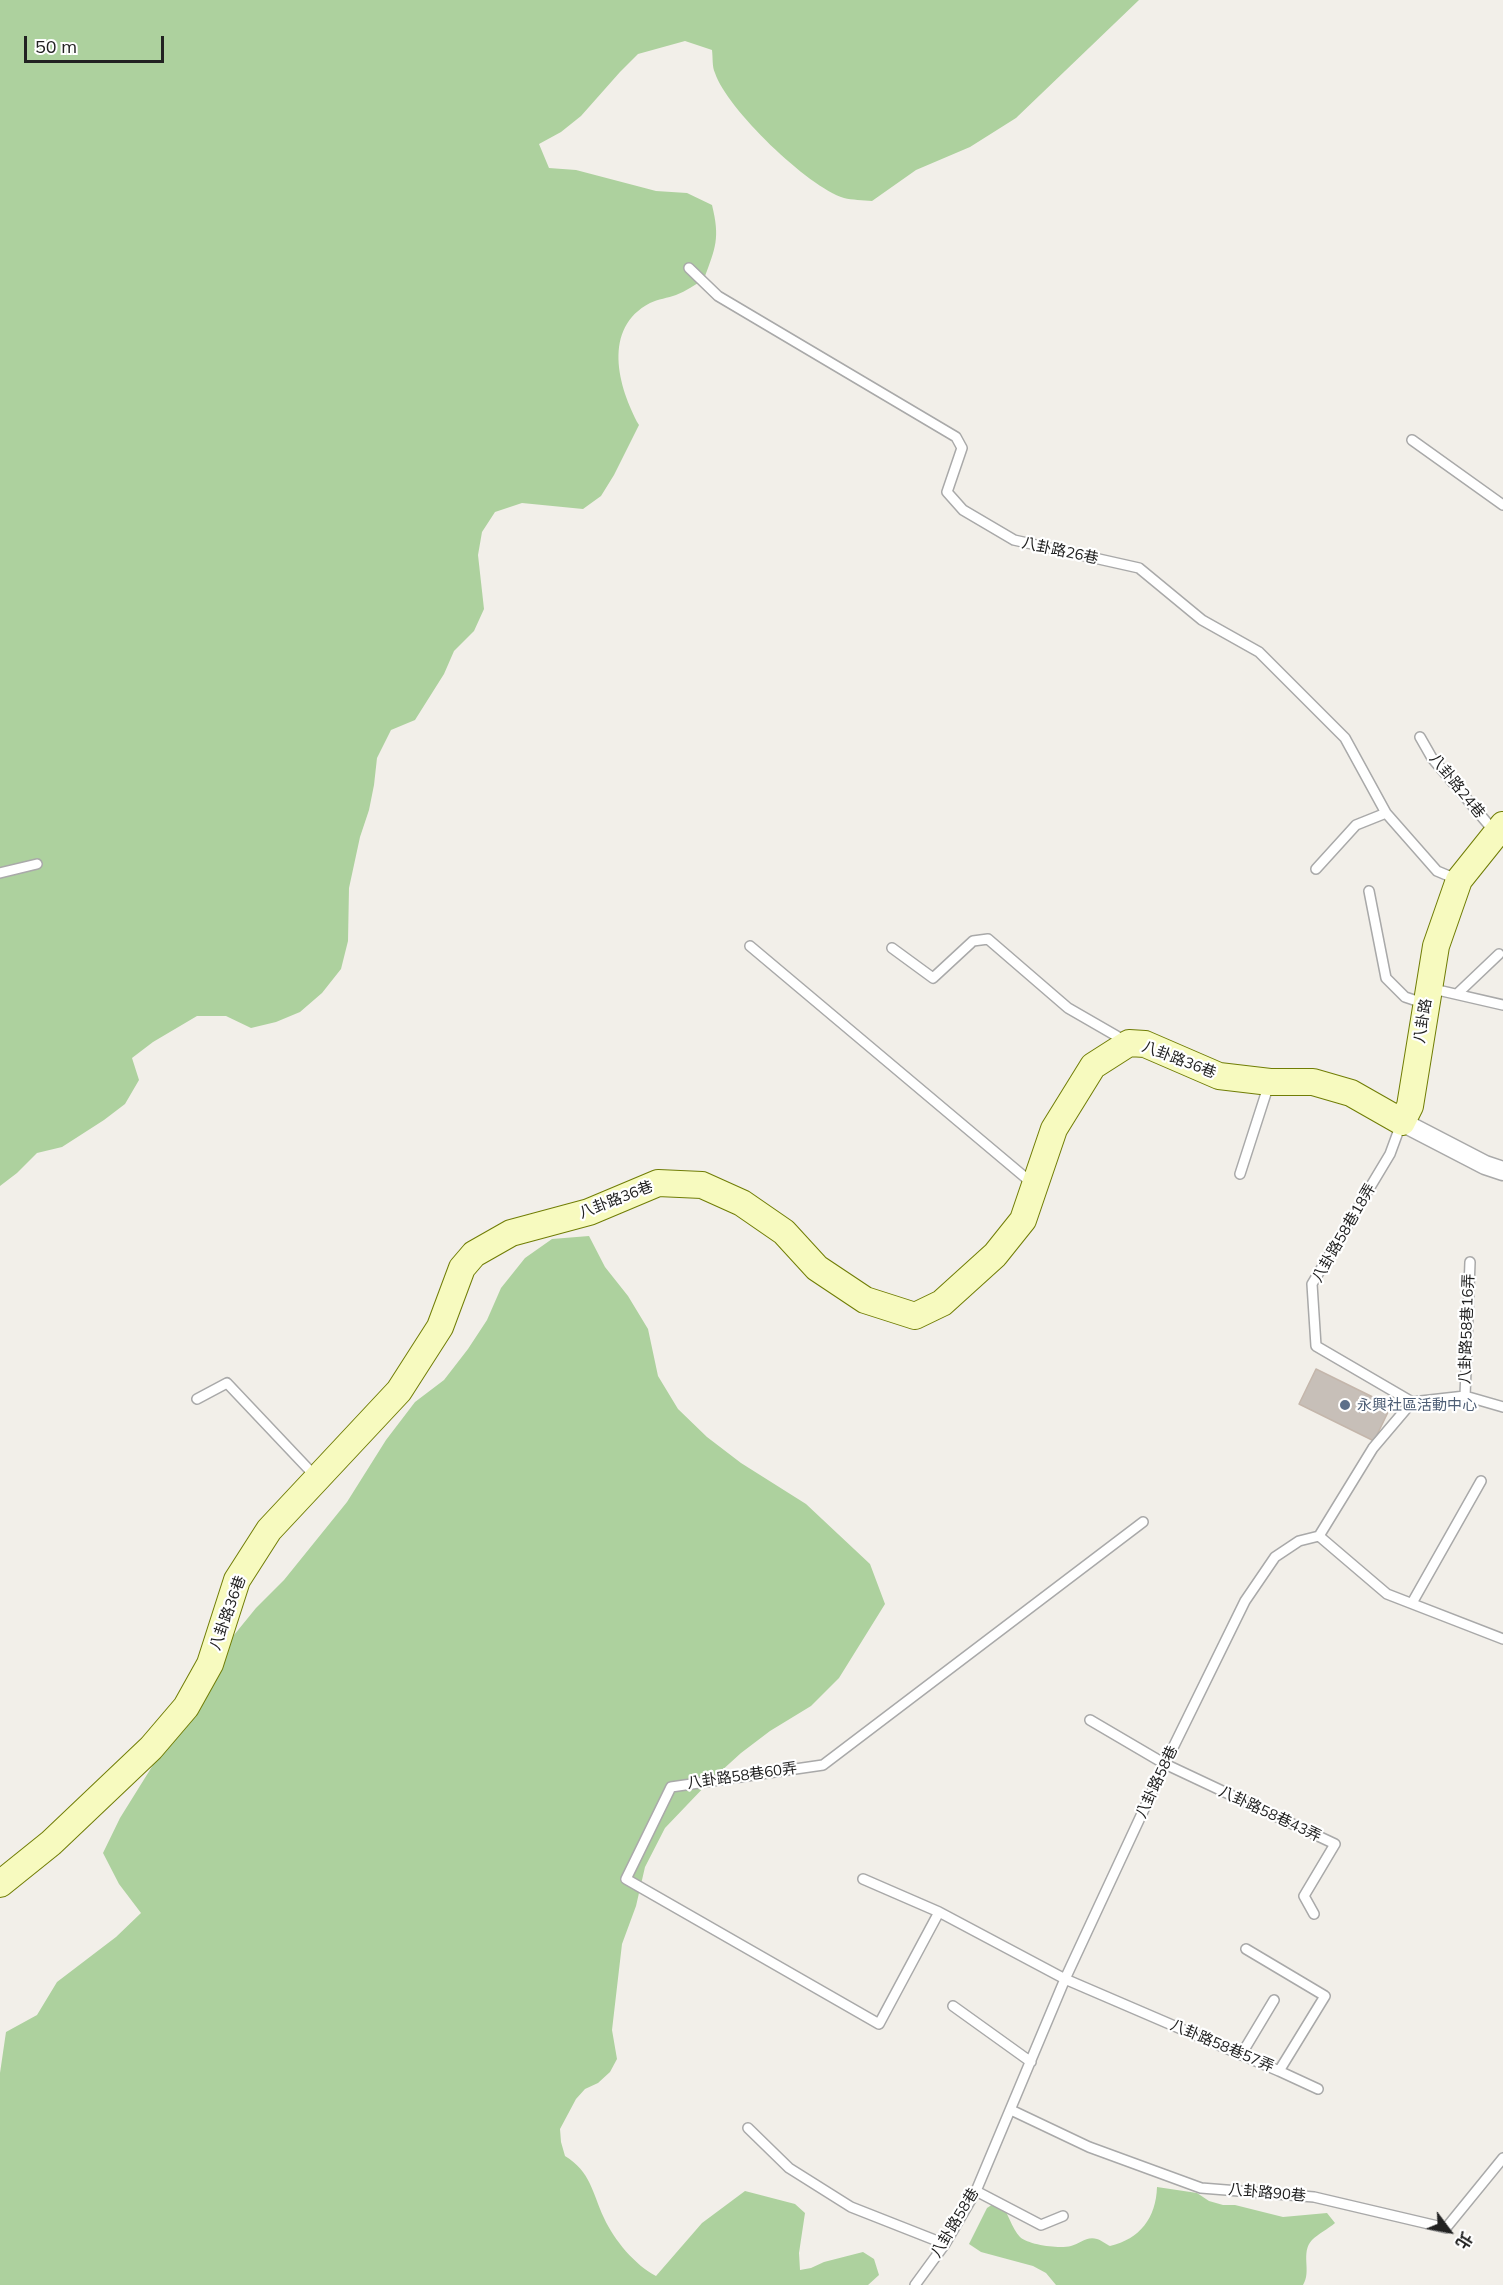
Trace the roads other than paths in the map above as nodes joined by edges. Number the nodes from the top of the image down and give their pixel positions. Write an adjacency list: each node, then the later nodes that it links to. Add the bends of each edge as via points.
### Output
1 (689, 268): 5 (lane, 八卦路26巷, via 718,296 956,437 962,448 947,492 963,510 1014,540 1139,568 1202,620 1259,652 1345,738)
2 (1412, 440): 3 (lane)
3 (1503, 505)
4 (1420, 737): 6 (lane, 八卦路24巷, via 1432,758)
5 (1386, 813): 8 (lane, via 1356,825); 10 (lane, 八卦路26巷, via 1437,871)
6 (1499, 829): 10 (street, 八卦路)
7 (37, 864): 9 (lane)
8 (1316, 869)
9 (0, 873)
10 (1459, 880): 16 (street, 八卦路, via 1436,946)
11 (1369, 891): 16 (lane, via 1386,978 1406,997)
12 (750, 946): 23 (lane)
13 (892, 948): 18 (lane, via 933,978 974,941 988,939 1068,1008)
14 (1499, 954): 15 (lane)
15 (1457, 994): 16 (lane); 17 (lane)
16 (1427, 996): 20 (street, 八卦路, via 1410,1106)
17 (1503, 1005)
18 (1129, 1043): 19 (street, 八卦路36巷, via 1146,1044 1219,1076); 23 (street, 八卦路36巷, via 1093,1066 1054,1129)
19 (1270, 1082): 20 (street, 八卦路36巷, via 1313,1082 1351,1093); 22 (lane)
20 (1402, 1122): 21 (street); 27 (lane, 八卦路58巷18弄, via 1390,1154 1312,1284 1316,1346)
21 (1503, 1171)
22 (1240, 1174)
23 (1035, 1186): 29 (street, 八卦路36巷, via 1023,1220 995,1255 942,1303 915,1316 865,1300 817,1268 784,1232 742,1203 702,1185 658,1183 589,1212 511,1233 474,1254 462,1268 440,1327 399,1391)
24 (1470, 1262): 25 (lane, 八卦路58巷16弄)
25 (1465, 1396): 27 (lane); 28 (lane)
26 (197, 1400): 29 (lane, via 227,1383)
27 (1412, 1402): 32 (lane, via 1373,1448)
28 (1503, 1407)
29 (317, 1478): 38 (street, 八卦路36巷, via 269,1530 237,1580 210,1664 186,1707 134,1764 51,1843)
30 (1481, 1480): 33 (lane)
31 (1143, 1522): 39 (lane, 八卦路58巷60弄, via 823,1764 671,1786 626,1879 879,2024)
32 (1319, 1536): 33 (lane, via 1387,1594); 36 (lane, 八卦路58巷, via 1299,1541 1275,1557 1251,1592)
33 (1412, 1603): 34 (lane)
34 (1503, 1639)
35 (1090, 1720): 36 (lane)
36 (1165, 1764): 40 (lane, 八卦路58巷43弄, via 1335,1844 1304,1896); 42 (lane, 八卦路58巷)
37 (863, 1879): 39 (lane)
38 (1, 1880)
39 (939, 1912): 42 (lane)
40 (1314, 1914)
41 (1246, 1949): 47 (lane, 八卦路58巷57弄, via 1325,1996)
42 (1065, 1979): 45 (lane, 八卦路58巷57弄); 46 (lane, 八卦路58巷)
43 (1274, 2000): 45 (lane)
44 (952, 2006): 46 (lane)
45 (1241, 2055): 47 (lane, 八卦路58巷57弄)
46 (1031, 2062): 49 (lane, 八卦路58巷)
47 (1279, 2071): 48 (lane)
48 (1318, 2089)
49 (1011, 2110): 51 (lane, 八卦路90巷, via 1089,2147 1201,2188 1314,2197 1446,2228); 52 (lane, 八卦路58巷)
50 (748, 2128): 54 (lane, via 789,2168 851,2207)
51 (1503, 2158)
52 (975, 2191): 53 (lane, via 1041,2225); 54 (lane, 八卦路58巷)
53 (1063, 2216)
54 (945, 2244): 55 (lane, 八卦路58巷)
55 (915, 2285)

